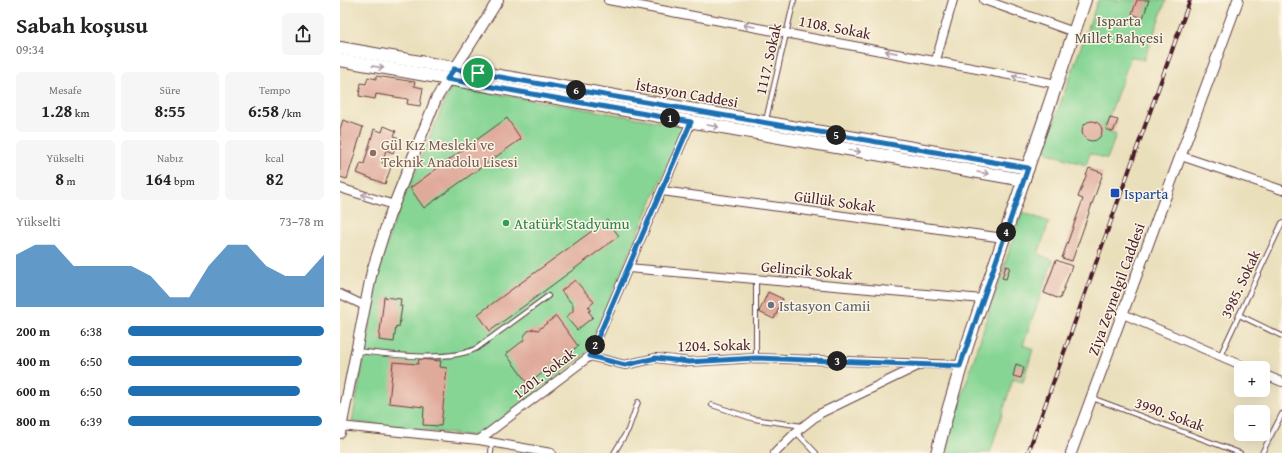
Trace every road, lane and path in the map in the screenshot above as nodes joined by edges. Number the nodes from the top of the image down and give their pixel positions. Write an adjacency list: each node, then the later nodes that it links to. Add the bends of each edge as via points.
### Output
1 (498, 0): 13 (street)
2 (608, 0): 8 (street, 1108. Sokak, one-way to 2)
3 (794, 0): 8 (lane, 1117. Sokak)
4 (953, 0): 12 (street)
5 (984, 0): 9 (street)
6 (1085, 0): 9 (main road)
7 (1238, 0): 17 (street, Ziya Zeynelgil Caddesi)
8 (785, 32): 12 (street, 1108. Sokak, one-way to 8); 16 (lane, 1117. Sokak)
9 (1074, 32): 14 (main road)
10 (340, 48): 13 (main road, İstasyon Caddesi)
11 (340, 60): 13 (main road, İstasyon Caddesi, one-way to 13)
12 (936, 60): 14 (street, 1108. Sokak, one-way to 12)
13 (450, 74): 15 (main road, İstasyon Caddesi); 16 (main road, İstasyon Caddesi); 23 (street, via 431,108)
14 (1056, 84): 18 (main road)
15 (691, 122): 19 (main road, İstasyon Caddesi, one-way to 19); 22 (street, 1201. Sokak)
16 (766, 123): 18 (main road, İstasyon Caddesi)
17 (1181, 156): 21 (street); 32 (street, Ziya Zeynelgil Caddesi)
18 (1028, 168): 19 (main road)
19 (1024, 180): 25 (main road)
20 (340, 188): 23 (street, one-way to 20)
21 (1282, 190)
22 (662, 191): 25 (street, Güllük Sokak); 26 (street, 1201. Sokak)
23 (394, 205): 31 (street, via 380,244)
24 (1282, 223): 33 (lane, 3985. Sokak)
25 (1004, 238): 30 (main road)
26 (628, 268): 27 (street, Gelincik Sokak); 36 (street, 1201. Sokak)
27 (756, 279): 30 (street, Gelincik Sokak); 38 (lane)
28 (340, 294): 31 (street)
29 (548, 296): 35 (lane, via 477,348 460,355 399,355)
30 (983, 299): 41 (main road)
31 (365, 306): 35 (street)
32 (1123, 314): 37 (street); 44 (street, Ziya Zeynelgil Caddesi)
33 (1239, 315): 34 (lane); 37 (lane, 3985. Sokak)
34 (1282, 336)
35 (356, 351): 45 (street)
36 (590, 356): 38 (street, 1204. Sokak, via 625,365 656,358 689,362); 52 (street, 1201. Sokak)
37 (1220, 356): 39 (street)
38 (756, 358): 40 (street, 1204. Sokak)
39 (1234, 362)
40 (922, 364): 41 (street, 1204. Sokak); 49 (street, via 833,406)
41 (960, 366): 59 (main road)
42 (1270, 377): 43 (street)
43 (1282, 382)
44 (1091, 398): 60 (street, Ziya Zeynelgil Caddesi); 61 (lane, 3990. Sokak)
45 (343, 402): 50 (street)
46 (638, 402): 56 (lane, via 628,430)
47 (712, 405): 49 (lane, via 754,419)
48 (1282, 414): 62 (lane)
49 (803, 426): 51 (street)
50 (341, 428): 52 (street)
51 (796, 432): 57 (street); 58 (lane)
52 (479, 440): 53 (street)
53 (492, 442): 54 (lane); 55 (street)
54 (491, 453)
55 (551, 453)
56 (614, 453)
57 (775, 453)
58 (816, 453)
59 (937, 453)
60 (1071, 453)
61 (1240, 453)
62 (1262, 453)

